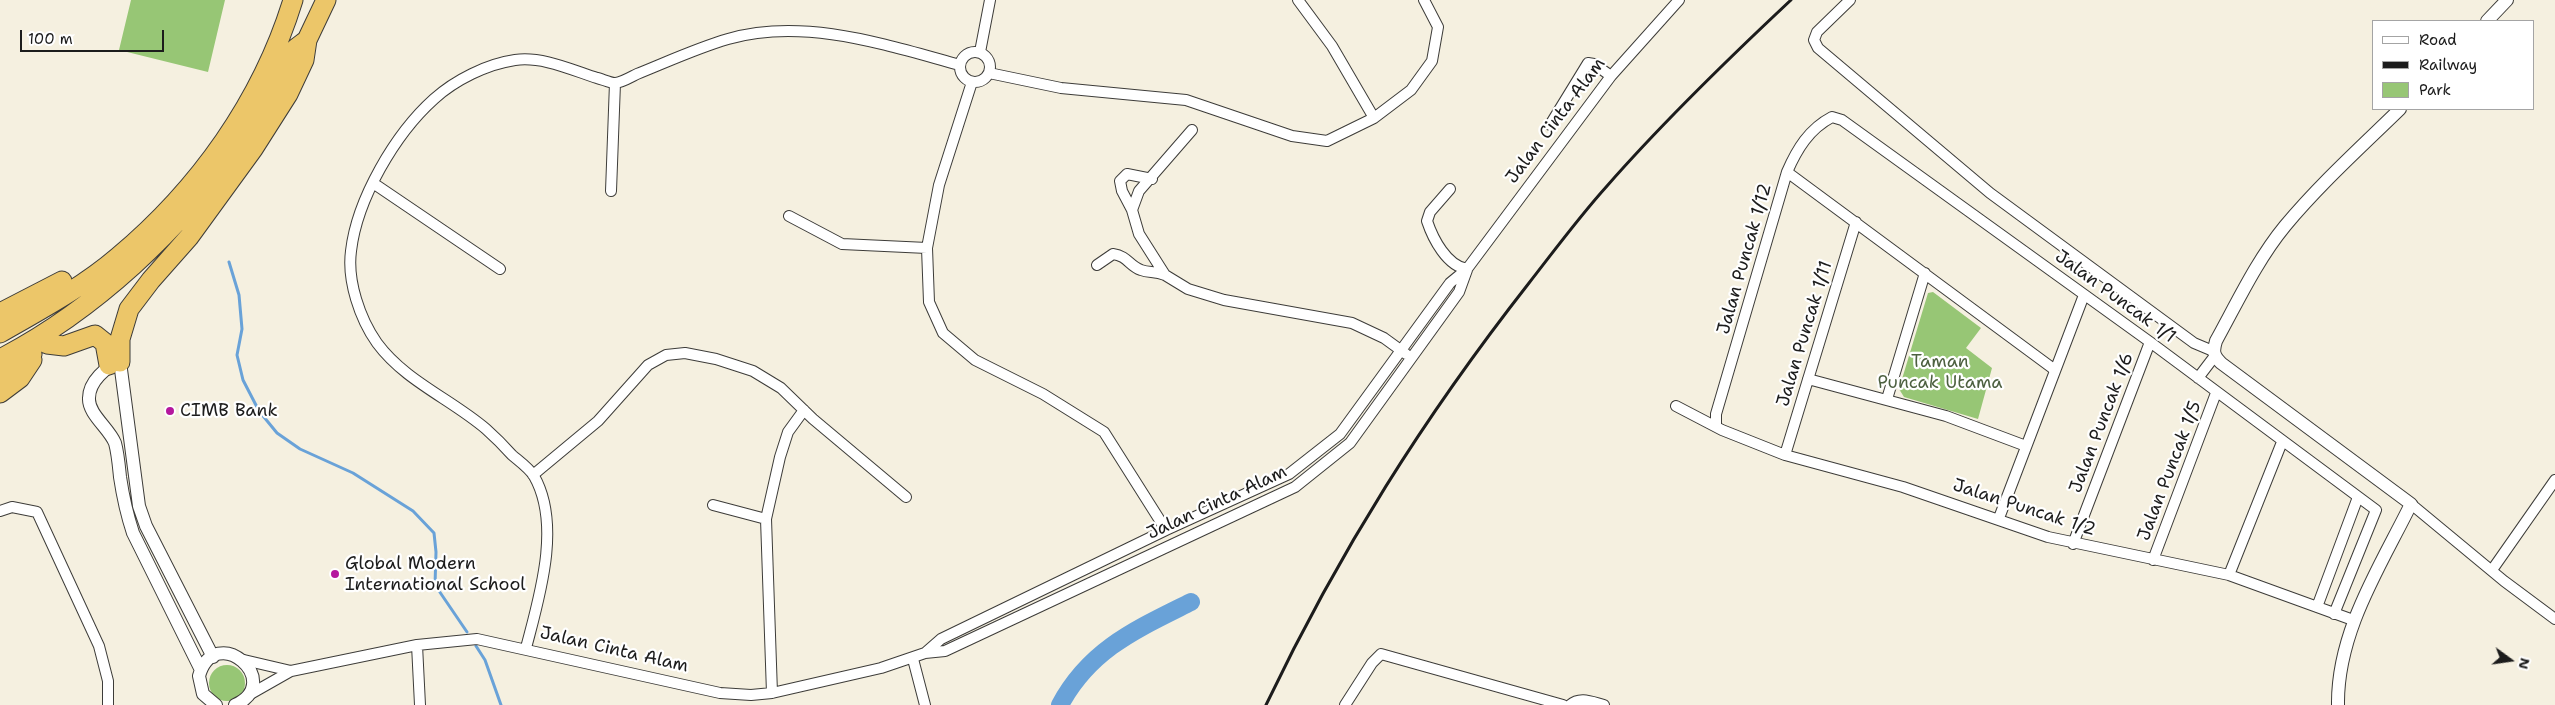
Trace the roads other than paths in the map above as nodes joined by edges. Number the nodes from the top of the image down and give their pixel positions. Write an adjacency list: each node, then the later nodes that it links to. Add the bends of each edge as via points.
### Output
1 (293, 0): 30 (highway, via 261,82 229,136 194,183)
2 (326, 0): 10 (highway)
3 (990, 0): 11 (street)
4 (1298, 0): 19 (street, via 1332,46)
5 (1424, 0): 19 (street, via 1438,27 1432,61 1411,90)
6 (1679, 0): 14 (street, Jalan Cinta Alam)
7 (1850, 0): 44 (street, via 1817,32 1814,40 1818,48 1990,193)
8 (2507, 0): 9 (street)
9 (2488, 20)
10 (308, 40): 27 (highway, via 304,60 288,94 253,149); 46 (highway, via 291,53 242,142 206,191 132,265 92,299)
11 (980, 52): 12 (street, via 965,56); 13 (street, via 990,63)
12 (960, 65): 15 (street, via 961,74); 16 (street, via 816,32 758,31 725,39)
13 (989, 72): 15 (street, via 984,80); 19 (street, via 1060,88 1186,100 1315,141 1338,138)
14 (1611, 76): 20 (street, via 1588,63); 35 (street, Jalan Cinta Alam)
15 (972, 82): 32 (street, via 940,185)
16 (615, 83): 24 (street, via 546,62 518,59 492,66 464,78 435,98 414,121); 26 (street)
17 (2399, 110): 44 (street, via 2284,226 2216,340)
18 (1832, 117): 22 (street, Jalan Puncak 1/12, via 1821,123 1797,148); 38 (street, Jalan Puncak 1/1, via 1842,120 1921,175)
19 (1374, 118)
20 (1550, 125)
21 (1192, 130): 23 (street)
22 (1787, 172): 31 (street); 59 (street, Jalan Puncak 1/12, via 1716,414)
23 (1152, 179): 28 (street, via 1140,191); 28 (street, via 1126,174 1120,181)
24 (373, 183): 34 (street); 63 (street, via 359,215 350,254 353,285 363,317 377,342 398,366 485,429)
25 (1450, 189): 35 (street, via 1430,212 1427,221 1450,260)
26 (611, 191)
27 (214, 200): 42 (highway, via 146,270); 47 (highway, via 189,237 129,309)
28 (1132, 210): 37 (street, via 1139,234)
29 (788, 216): 32 (street, via 842,244)
30 (158, 219): 39 (highway, via 78,272); 40 (highway, via 118,257)
31 (1856, 222): 36 (street); 51 (street, Jalan Puncak 1/11)
32 (927, 248): 72 (street, via 929,302 944,333 975,360 1043,394 1104,432)
33 (1097, 265): 37 (street, via 1113,254 1124,256 1135,268)
34 (500, 269)
35 (1467, 269): 43 (street, Jalan Cinta Alam, via 1450,283); 45 (street, Jalan Cinta Alam, via 1459,292)
36 (1924, 273): 48 (street); 56 (street)
37 (1165, 275): 43 (street, via 1188,289 1224,300 1352,323 1384,338)
38 (2084, 295): 41 (street, Jalan Puncak 1/1); 48 (street)
39 (0, 313)
40 (0, 333)
41 (2150, 342): 50 (street, Jalan Puncak 1/1); 73 (street, Jalan Puncak 1/6)
42 (41, 348): 47 (highway, via 64,346 95,335 106,343); 49 (highway); 54 (highway, via 20,378)
43 (1402, 351): 45 (street); 72 (street, Jalan Cinta Alam, via 1330,444 1279,480)
44 (2213, 354): 50 (street); 67 (street)
45 (1412, 358): 83 (street, Jalan Cinta Alam, via 1350,443 1296,487 945,650)
46 (0, 359)
47 (114, 364): 52 (street); 53 (street)
48 (2056, 370): 61 (street)
49 (0, 376)
50 (2198, 378): 55 (street, Jalan Puncak 1/1)
51 (1808, 379): 56 (street); 62 (street, Jalan Puncak 1/11)
52 (96, 381): 53 (street); 87 (street, via 88,398 115,445 125,510 133,533)
53 (122, 386): 84 (street, via 139,506 158,554)
54 (0, 393)
55 (2216, 393): 60 (street, Jalan Puncak 1/1); 74 (street, Jalan Puncak 1/5)
56 (1886, 399): 61 (street, via 1946,416)
57 (1676, 406): 59 (street, Jalan Puncak 1/2)
58 (804, 410): 63 (street, via 781,388 753,371 685,353 666,355 648,365 598,421); 65 (street); 71 (street, via 788,432)
59 (1716, 425): 62 (street, Jalan Puncak 1/2)
60 (2282, 442): 66 (street, Jalan Puncak 1/1); 76 (street)
61 (2026, 446): 70 (street)
62 (1785, 456): 70 (street, Jalan Puncak 1/2, via 1902,486)
63 (533, 475): 82 (street, via 542,500 548,535 542,588)
64 (2555, 480): 75 (street)
65 (906, 497)
66 (2358, 497): 77 (street); 78 (street, Jalan Puncak 1/1, via 2376,510)
67 (2411, 504): 75 (street); 80 (street)
68 (712, 505): 71 (street)
69 (0, 511): 93 (street, via 12,507 37,512 100,646 108,681)
70 (1999, 518): 73 (street, Jalan Puncak 1/2)
71 (766, 519): 89 (street)
72 (1166, 530): 83 (street, Jalan Cinta Alam, via 941,639)
73 (2073, 544): 74 (street, Jalan Puncak 1/2)
74 (2153, 560): 76 (street, Jalan Puncak 1/2)
75 (2492, 570): 79 (street)
76 (2229, 575): 77 (street, Jalan Puncak 1/2)
77 (2317, 607): 78 (street, Jalan Puncak 1/2)
78 (2334, 614): 80 (street, Jalan Puncak 1/2)
79 (2555, 619)
80 (2354, 620): 101 (street, via 2338,687)
81 (417, 645): 82 (street, Jalan Cinta Alam, via 478,639); 88 (street, Jalan Cinta Alam); 95 (street)
82 (526, 648): 89 (street, Jalan Cinta Alam, via 720,693)
83 (925, 653): 85 (street, Jalan Cinta Alam)
84 (213, 657): 86 (street, via 229,653); 87 (street)
85 (913, 658): 89 (street, Jalan Cinta Alam); 96 (street)
86 (244, 660): 88 (street, Jalan Cinta Alam); 92 (street, via 252,675 252,686)
87 (201, 670): 90 (street, via 199,682)
88 (291, 671): 92 (street, Jalan Cinta Alam)
89 (772, 693)
90 (204, 699): 94 (street)
91 (1539, 701): 97 (street, via 1381,654); 98 (street)
92 (240, 703)
93 (108, 705)
94 (216, 705)
95 (420, 705)
96 (925, 705)
97 (1345, 705)
98 (1563, 705)
99 (1570, 705): 100 (street, via 1574,701 1585,700)
100 (1604, 705)
101 (2338, 705)

